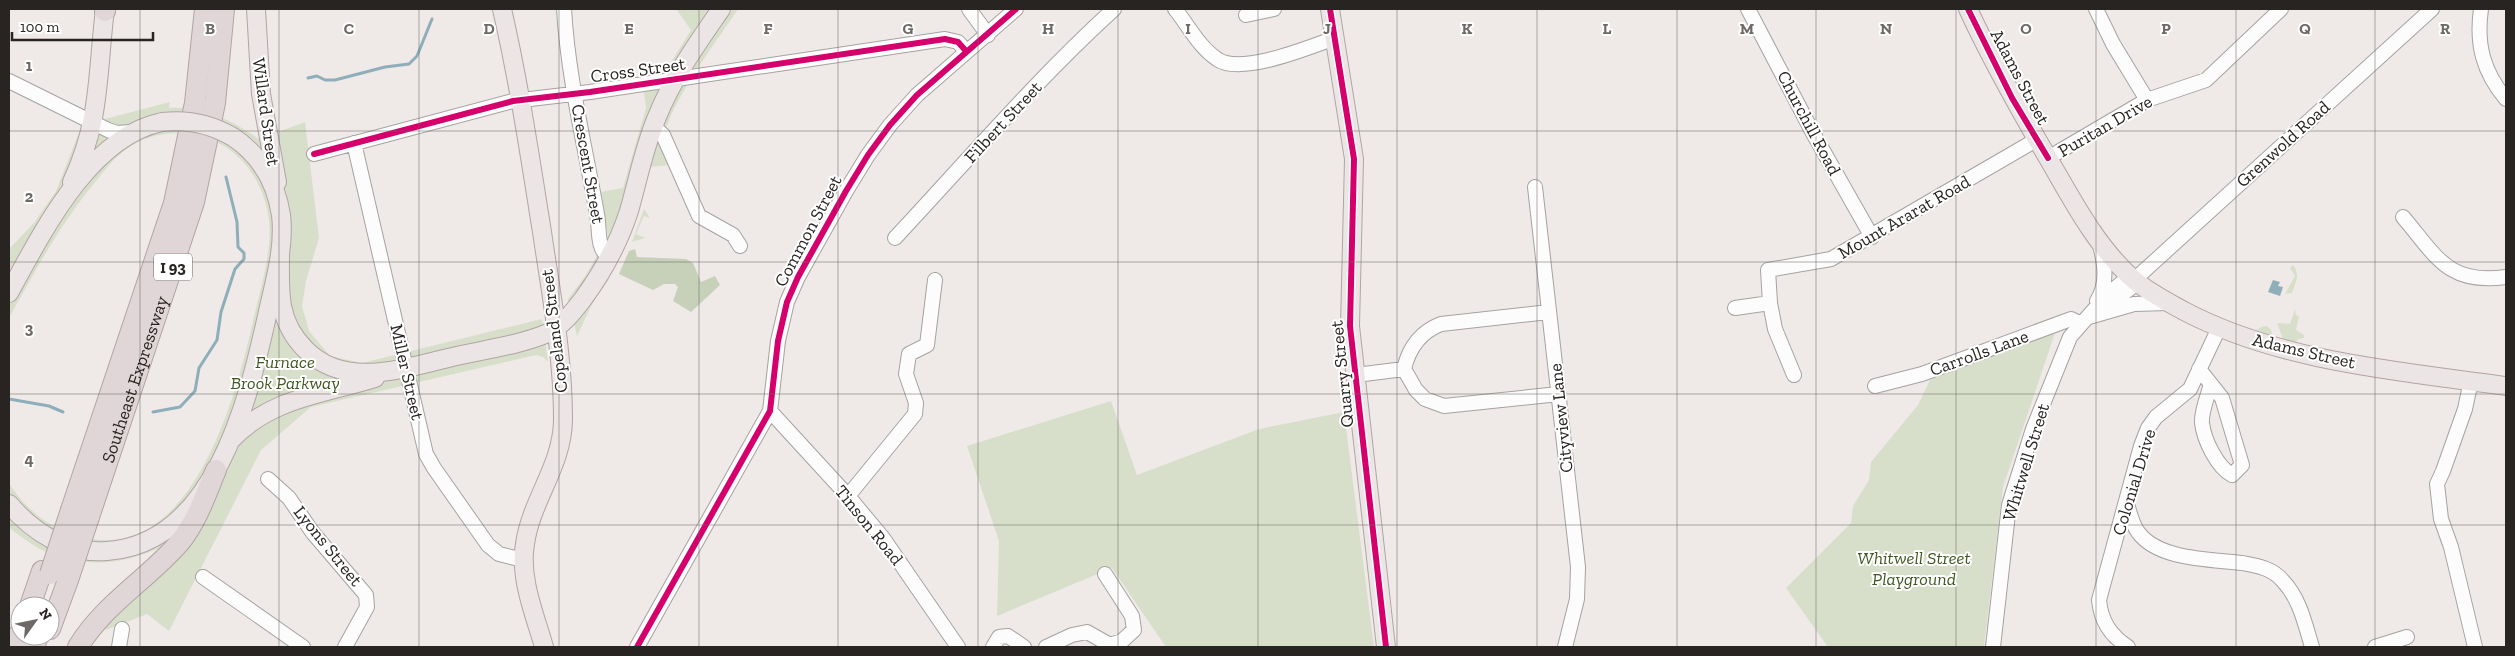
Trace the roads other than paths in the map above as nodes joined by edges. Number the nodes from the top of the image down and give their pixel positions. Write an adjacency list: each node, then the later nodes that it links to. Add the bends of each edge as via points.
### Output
1 (105, 9): 32 (main road)
2 (197, 9): 79 (highway, Southeast Expressway / I 93, via 188,102 166,201)
3 (205, 9): 79 (highway, I 93, via 195,103 174,203)
4 (216, 9): 79 (highway, I 93, via 207,102 187,200)
5 (224, 9): 79 (highway, Southeast Expressway / I 93, via 215,103 196,194)
6 (256, 9): 41 (main road, Willard Street, via 260,84)
7 (502, 9): 30 (main road, Copeland Street)
8 (564, 9): 28 (street, Crescent Street, via 566,44)
9 (721, 9): 26 (main road)
10 (969, 9): 23 (street)
11 (1016, 9): 23 (street, Common Street)
12 (1114, 9): 44 (street, Filbert Street, via 1084,35 1001,121)
13 (1175, 9): 24 (street, via 1203,47 1218,60 1232,64 1252,63)
14 (1274, 9): 22 (street)
15 (1330, 9): 24 (main road, Quarry Street)
16 (1748, 9): 43 (street, Churchill Road, via 1812,133)
17 (1968, 9): 35 (main road, Adams Street, via 2005,86)
18 (2098, 9): 31 (street, via 2113,44)
19 (2281, 9): 31 (street, Puritan Drive, via 2206,80)
20 (2432, 9): 52 (street, Grenwold Road)
21 (2481, 9): 29 (street, via 2478,31 2484,65)
22 (1246, 16)
23 (988, 35): 25 (street, Common Street)
24 (1336, 38): 65 (main road, Quarry Street, via 1354,159 1350,326)
25 (966, 51): 26 (street, Cross Street, via 958,42 946,39); 72 (street, Common Street, via 917,95 890,125 868,155 811,253 787,302 778,341)
26 (675, 79): 28 (street, Cross Street); 33 (main road)
27 (9, 80): 32 (street)
28 (575, 94): 30 (street, Cross Street); 49 (street, Crescent Street, via 602,249)
29 (2506, 99)
30 (521, 100): 36 (street, Cross Street); 60 (main road, Copeland Street)
31 (2147, 100): 38 (street, Puritan Drive)
32 (93, 123): 34 (street, via 113,132); 40 (main road, via 80,163)
33 (653, 126): 47 (street, via 663,136 699,216 733,236); 49 (main road, via 626,221)
34 (131, 132): 40 (main road, via 103,154); 41 (main road, bridge, via 162,122 196,122 233,137 266,170)
35 (2036, 140): 38 (main road, Adams Street); 43 (street, Mount Ararat Road)
36 (354, 143): 37 (street, Cross Street); 62 (street, Miller Street)
37 (314, 154)
38 (2048, 158): 45 (main road, Adams Street)
39 (1535, 187): 58 (street, Cityview Lane)
40 (59, 209): 46 (main road)
41 (281, 214): 48 (main road)
42 (2403, 217): 51 (street, via 2449,269 2478,279)
43 (1872, 237): 55 (street, Mount Ararat Road, via 1831,259 1768,270)
44 (895, 238)
45 (2100, 242): 52 (main road, Adams Street); 59 (street, via 2104,286)
46 (35, 246): 50 (main road); 54 (main road)
47 (740, 246)
48 (280, 253): 62 (main road, via 282,308 294,335 308,353 347,372 374,373); 73 (main road, via 250,382)
49 (609, 257): 60 (main road, via 585,295)
50 (9, 266)
51 (2506, 277)
52 (2134, 279): 56 (main road, Adams Street); 59 (street, Whitwell Street, via 2113,302)
53 (935, 280): 76 (street, via 926,345 909,354 906,374 916,403 915,414)
54 (9, 293)
55 (1770, 303): 57 (street); 66 (street, via 1775,329)
56 (2172, 304): 59 (street, Carrolls Lane, via 2134,304); 61 (main road, Adams Street)
57 (1735, 308)
58 (1549, 312): 63 (street, via 1441,324 1429,329 1413,346); 71 (street, Cityview Lane)
59 (2084, 321): 69 (street, Carrolls Lane, via 2071,320 1922,374); 102 (street, Whitwell Street, via 2068,341 2058,365 2009,505)
60 (557, 328): 62 (main road, via 536,338); 80 (main road, Copeland Street, via 562,366 561,441 554,469 530,523)
61 (2219, 328): 64 (street, Colonial Drive); 67 (main road, Adams Street, via 2311,356)
62 (406, 368): 73 (main road, via 284,403 250,423); 80 (street, Miller Street, via 430,463 488,545 499,554)
63 (1404, 369): 65 (street); 71 (street, via 1425,399 1444,406)
64 (2199, 370): 68 (street); 77 (street, Colonial Drive, via 2190,389 2156,417 2148,428)
65 (1356, 375): 100 (main road, Quarry Street)
66 (1794, 375)
67 (2471, 381): 70 (main road, Adams Street); 106 (street, via 2459,426 2437,484 2441,519)
68 (2211, 384): 68 (street, via 2202,422 2216,460 2225,472 2232,475 2242,465 2222,398)
69 (1875, 386)
70 (2506, 386)
71 (1558, 394): 101 (street, Cityview Lane, via 1578,567 1575,612)
72 (770, 410): 76 (street, Tinson Road); 95 (street, Common Street)
73 (226, 448): 74 (main road)
74 (216, 470): 78 (main road, via 200,496 174,524 145,542 121,550 86,551 61,544 36,530); 90 (highway, via 183,538 99,618)
75 (268, 479): 93 (street, Lyons Street, via 285,494 313,533 366,594 367,608)
76 (848, 496): 96 (street, Tinson Road, via 883,538)
77 (2127, 503): 103 (street, Colonial Drive, via 2100,600 2108,630); 104 (street, via 2138,532 2158,549 2258,566 2274,573 2295,598)
78 (9, 504)
79 (76, 512): 82 (highway, Southeast Expressway / I 93); 82 (highway, Southeast Expressway / I 93, bridge)
80 (524, 560): 94 (main road, Copeland Street, via 528,592)
81 (1105, 574): 99 (street, via 1132,616 1134,630 1122,641 1110,645 1087,632)
82 (55, 575): 84 (highway, Southeast Expressway / I 93); 85 (highway, I 93); 86 (highway, I 93); 87 (highway, Southeast Expressway / I 93)
83 (203, 576): 92 (street)
84 (38, 596)
85 (44, 596)
86 (52, 596)
87 (53, 596)
88 (122, 630): 91 (street)
89 (2407, 637): 105 (street)
90 (78, 647)
91 (119, 647)
92 (303, 647)
93 (345, 647)
94 (543, 647)
95 (637, 647)
96 (958, 647)
97 (993, 647): 98 (street, via 999,637 1008,636)
98 (1024, 647)
99 (1046, 647)
100 (1386, 647)
101 (1565, 647)
102 (1993, 647)
103 (2128, 647)
104 (2312, 647)
105 (2375, 647)
106 (2476, 647)

